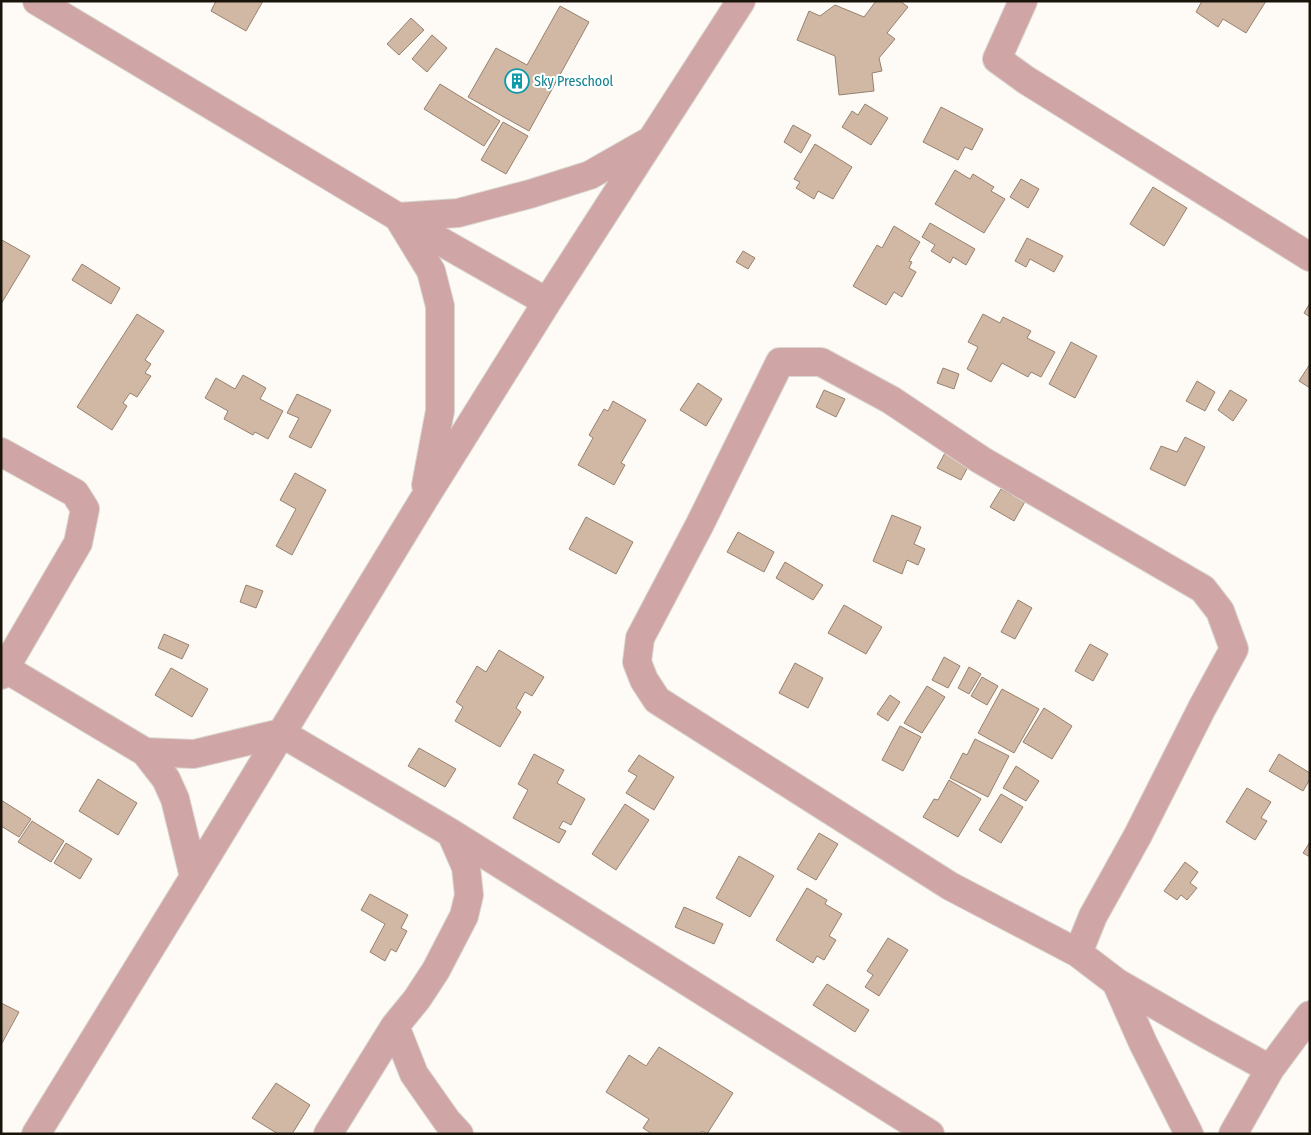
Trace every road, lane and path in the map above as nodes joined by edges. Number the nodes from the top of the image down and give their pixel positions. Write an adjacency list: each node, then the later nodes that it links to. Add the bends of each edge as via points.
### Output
1 (38, 1): 5 (street)
2 (741, 1): 4 (street)
3 (1023, 1): 6 (street, via 997,59)
4 (651, 140): 5 (street, via 590,175 530,194 458,213); 7 (street)
5 (398, 217): 7 (street); 9 (street, via 431,271 440,306 440,412)
6 (1310, 257)
7 (547, 302): 9 (street)
8 (1, 452): 10 (street, via 75,493 85,509 78,543)
9 (424, 499): 11 (street)
10 (3, 670): 12 (street)
11 (281, 733): 12 (street, via 194,754); 13 (street); 14 (street)
12 (145, 752): 14 (street, via 166,779 175,799)
13 (451, 833): 18 (street, via 466,867 469,895 464,916 436,970); 23 (street)
14 (194, 878): 20 (street)
15 (1078, 952): 15 (street, via 950,886 657,700 644,680 637,662 640,638 780,362 821,362 891,400 981,460 1203,588 1220,611 1234,649 1093,916); 16 (street)
16 (1116, 982): 19 (street); 24 (street)
17 (1310, 1015): 19 (street)
18 (395, 1026): 21 (street); 22 (street, via 414,1074)
19 (1270, 1069): 25 (street)
20 (36, 1134)
21 (328, 1134)
22 (459, 1134)
23 (930, 1134)
24 (1189, 1134)
25 (1233, 1134)

